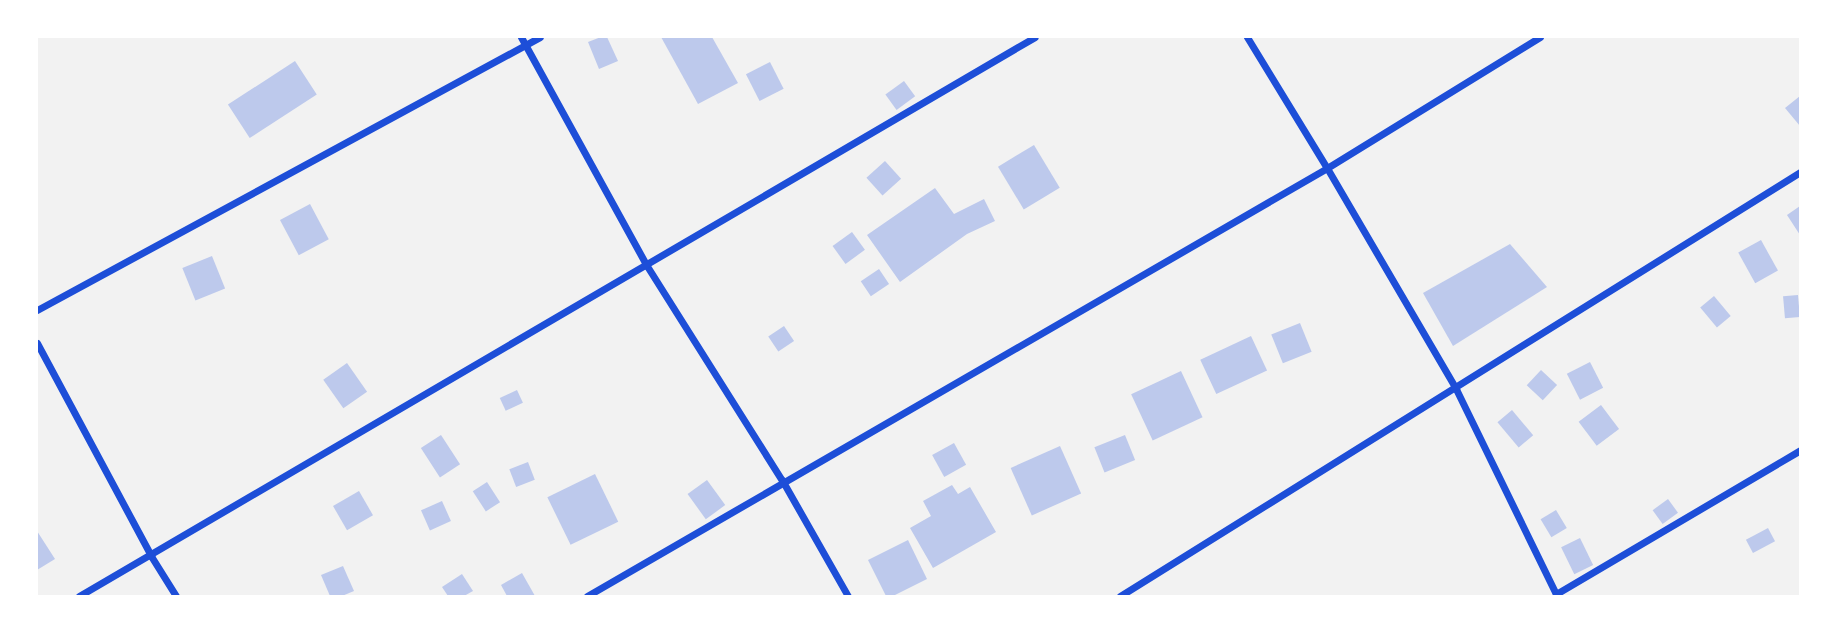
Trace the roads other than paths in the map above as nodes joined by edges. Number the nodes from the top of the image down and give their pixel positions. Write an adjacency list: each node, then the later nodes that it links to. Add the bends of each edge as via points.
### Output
1 (521, 37): 6 (street)
2 (540, 37): 6 (street)
3 (1035, 37): 9 (street)
4 (1247, 37): 7 (street)
5 (1540, 37): 7 (street)
6 (526, 45): 9 (street); 10 (street)
7 (1327, 168): 12 (street); 14 (street)
8 (1800, 172): 12 (street)
9 (647, 266): 14 (street); 15 (street)
10 (37, 310)
11 (37, 343): 15 (street)
12 (1456, 389): 16 (street); 21 (street)
13 (1800, 450): 16 (street)
14 (782, 480): 19 (street); 20 (street)
15 (151, 556): 17 (street); 18 (street)
16 (1557, 595)
17 (79, 596)
18 (176, 596)
19 (587, 596)
20 (848, 596)
21 (1120, 596)

